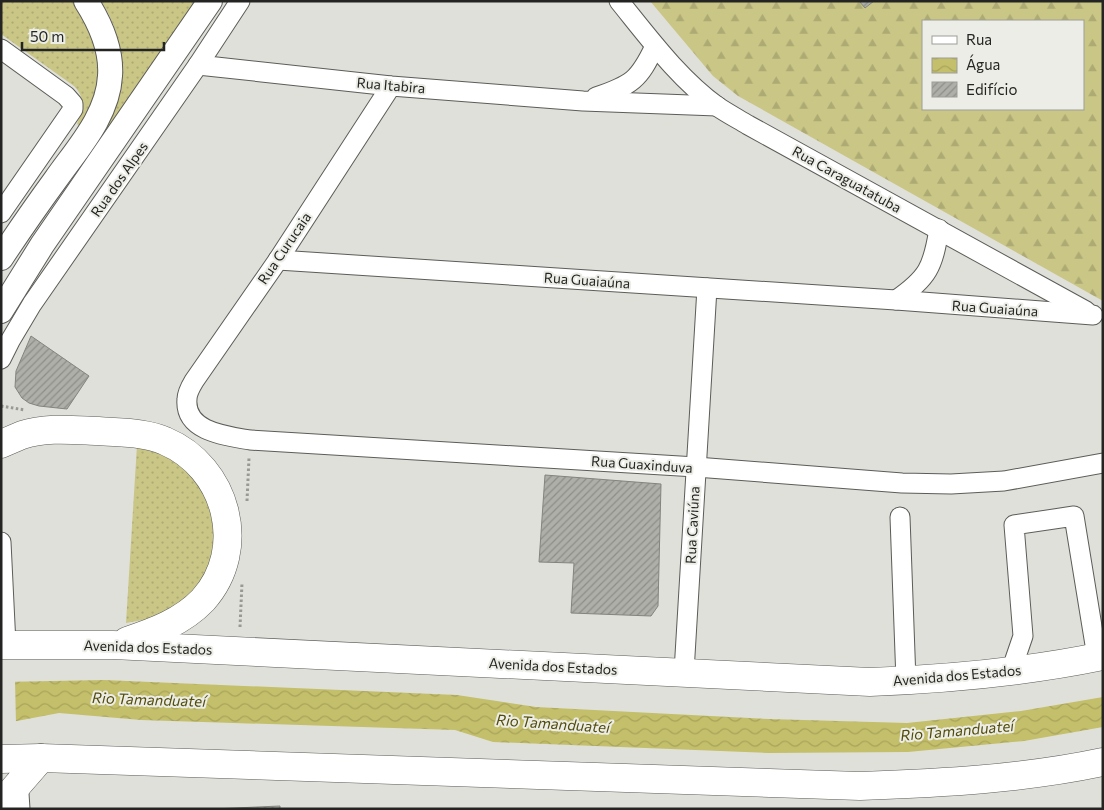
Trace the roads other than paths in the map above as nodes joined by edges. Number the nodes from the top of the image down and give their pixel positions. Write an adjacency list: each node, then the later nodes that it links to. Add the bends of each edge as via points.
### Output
1 (86, 1): 13 (main road, via 103,31 108,52 110,76 106,96 91,129)
2 (210, 1): 17 (main road, Rua dos Alpes, via 42,245)
3 (240, 1): 7 (street, Rua dos Alpes)
4 (620, 1): 5 (street, Rua Caraguatatuba)
5 (655, 46): 9 (street, Rua Itabira, via 635,80 620,90); 10 (street, Rua Caraguatatuba)
6 (1, 49): 11 (street, via 73,104 71,114)
7 (198, 65): 8 (street, Rua Itabira); 19 (street, Rua dos Alpes, via 32,304)
8 (391, 86): 9 (street, Rua Itabira); 14 (street, Rua Curucaia)
9 (583, 101): 10 (street, Rua Itabira)
10 (717, 106): 12 (street, Rua Caraguatatuba)
11 (1, 213)
12 (939, 229): 16 (street, via 935,255 926,275); 18 (street, Rua Caraguatatuba)
13 (1, 258)
14 (278, 260): 15 (street, Rua Guaiaúna); 20 (street, Rua Curucaia, via 194,381 187,399)
15 (706, 288): 16 (street, Rua Guaiaúna); 23 (street, Rua Caviúna)
16 (896, 300): 18 (street, Rua Guaiaúna)
17 (1, 311)
18 (1098, 318)
19 (1, 360)
20 (189, 412): 23 (street, Rua Guaxinduva, via 194,420 212,432 250,440)
21 (1, 444): 26 (highway, via 23,435 68,429 144,435 184,451 213,480 227,520 228,541 216,582 188,614 152,632)
22 (1103, 463): 23 (street, Rua Guaxinduva, via 1004,481 951,484)
23 (696, 467): 30 (street, Rua Caviúna)
24 (900, 517): 31 (street)
25 (1, 542): 27 (street)
26 (114, 645): 27 (highway, Avenida dos Estados, via 34,645); 30 (highway, Avenida dos Estados)
27 (3, 652)
28 (1100, 656): 29 (highway, Avenida dos Estados); 29 (street, via 1074,516 1023,524 1014,526 1024,636)
29 (1011, 671): 31 (highway, Avenida dos Estados)
30 (684, 672): 31 (highway, Avenida dos Estados, via 870,682)
31 (906, 680)
32 (1103, 762): 33 (highway, via 1017,776 860,786)
33 (17, 779)

